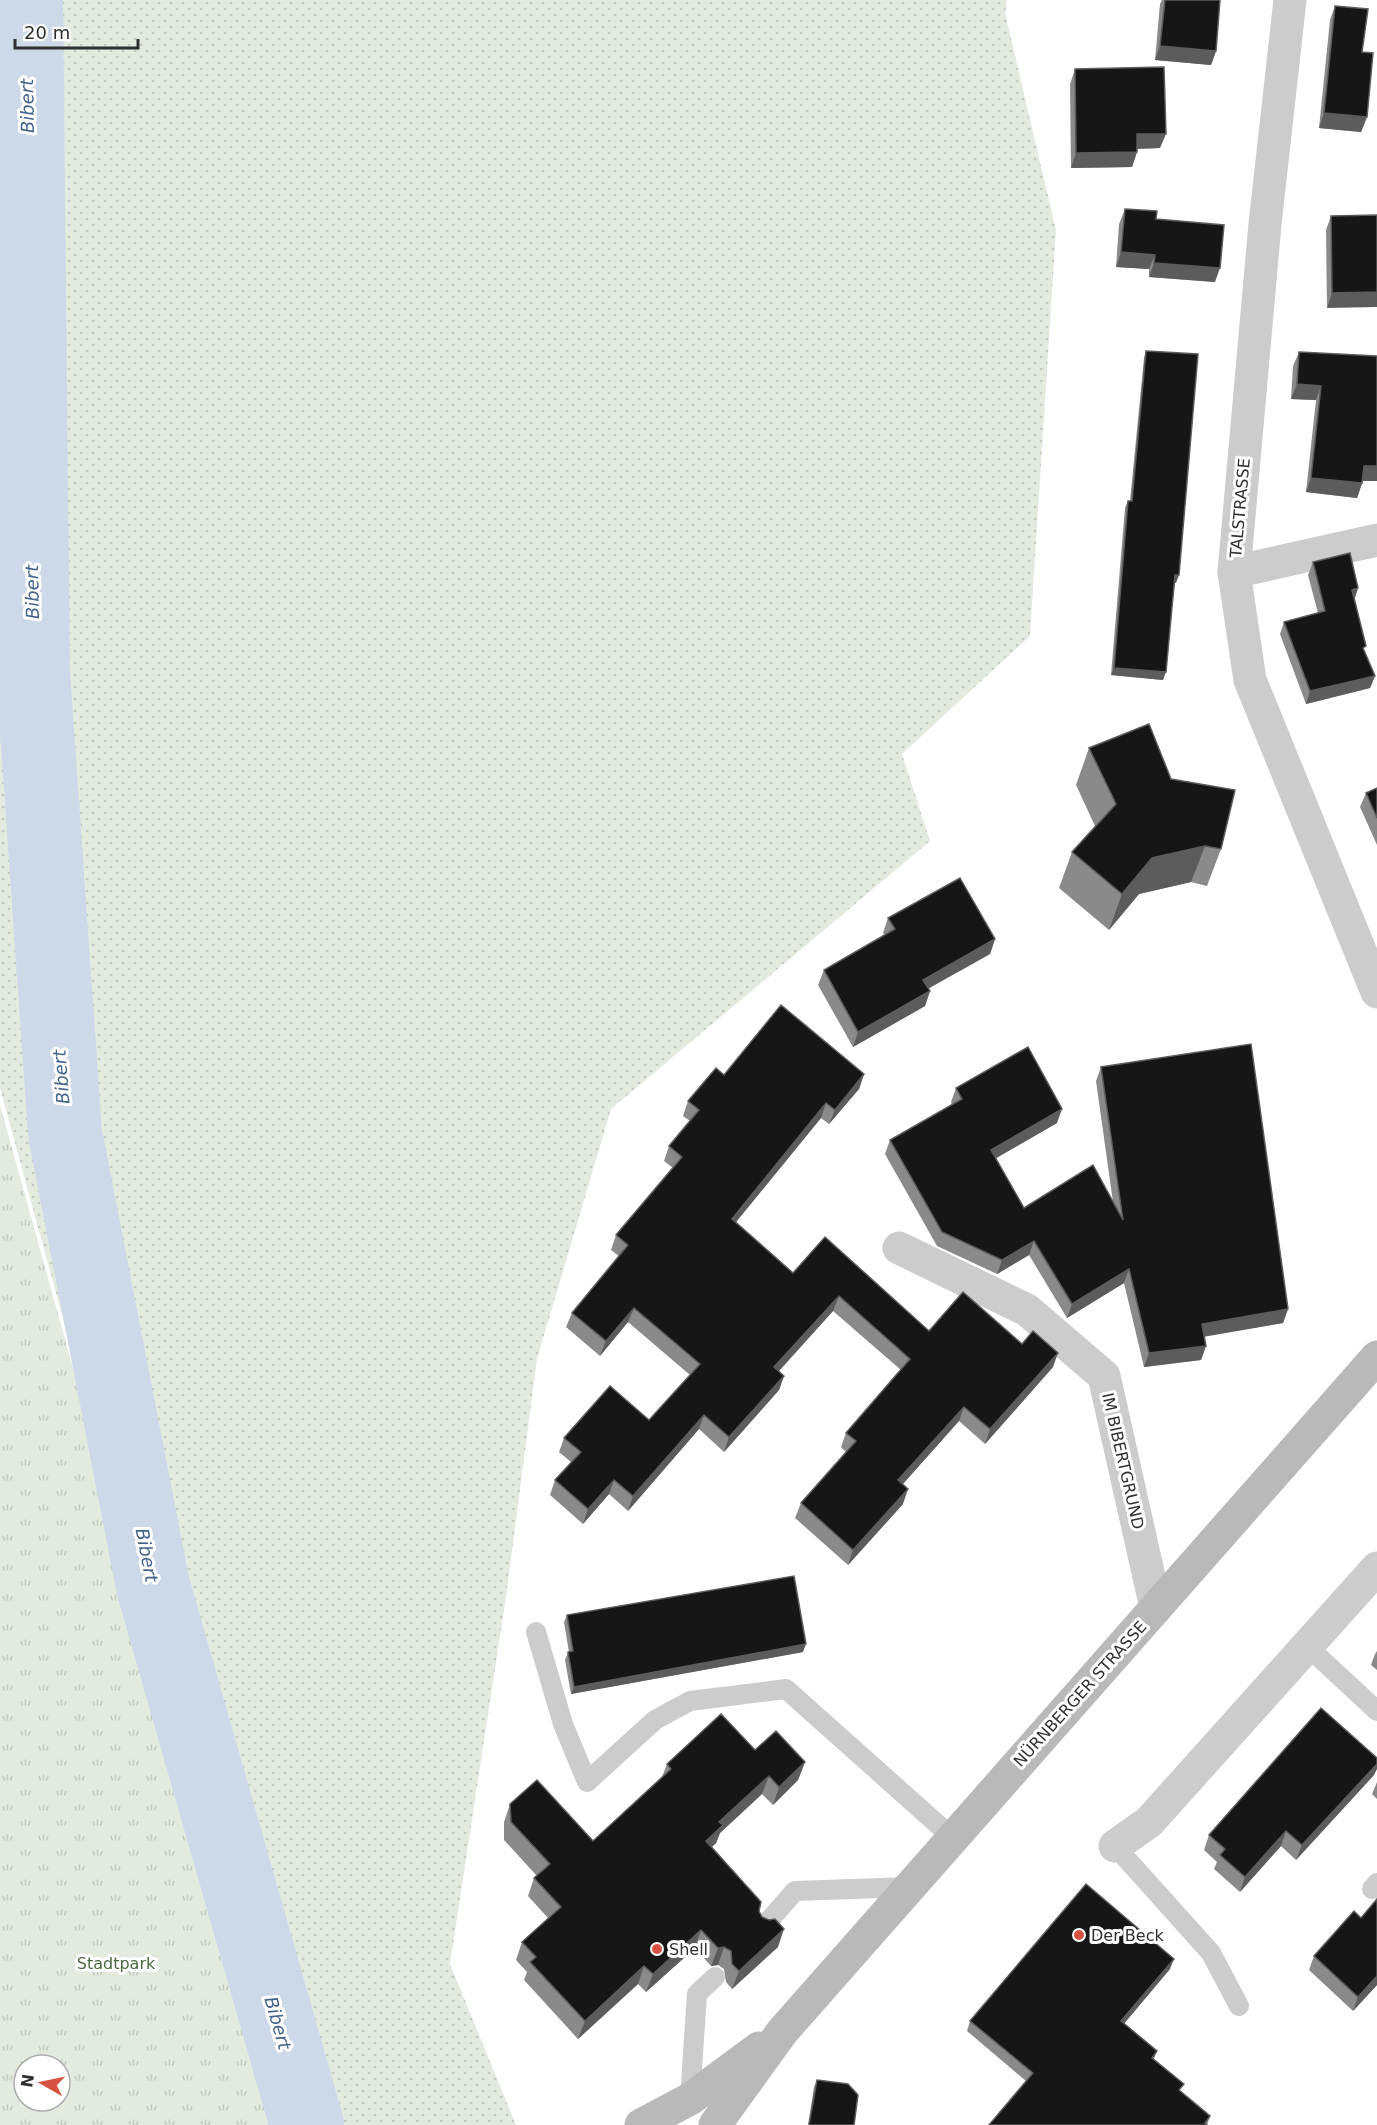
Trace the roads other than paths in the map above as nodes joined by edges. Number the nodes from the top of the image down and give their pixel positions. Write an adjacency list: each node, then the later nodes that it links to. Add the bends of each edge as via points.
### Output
1 (1290, 0): 3 (street, TALSTRASSE, via 1265,224)
2 (1377, 540): 3 (street)
3 (1234, 572): 4 (street, TALSTRASSE, via 1250,680)
4 (1377, 992)
5 (899, 1248): 8 (street, IM BIBERTGRUND, via 1027,1310 1104,1376)
6 (1377, 1357): 8 (main road, NÜRNBERGER STRASSE)
7 (1377, 1568): 10 (street)
8 (1156, 1608): 12 (main road, NÜRNBERGER STRASSE)
9 (536, 1632): 12 (lane, via 563,1724 587,1782 655,1720 690,1701 786,1689)
10 (1307, 1646): 11 (lane); 13 (street, via 1149,1822)
11 (1377, 1711)
12 (953, 1838): 14 (main road, NÜRNBERGER STRASSE)
13 (1115, 1846): 17 (lane, via 1211,1953)
14 (908, 1887): 15 (lane, via 795,1890); 18 (main road, NÜRNBERGER STRASSE)
15 (764, 1926)
16 (715, 1977): 19 (lane, via 697,1994)
17 (1239, 2006)
18 (782, 2032): 19 (main road, NÜRNBERGER STRASSE); 21 (main road, NÜRNBERGER STRASSE)
19 (690, 2098): 20 (main road, NÜRNBERGER STRASSE)
20 (641, 2125)
21 (716, 2125)

